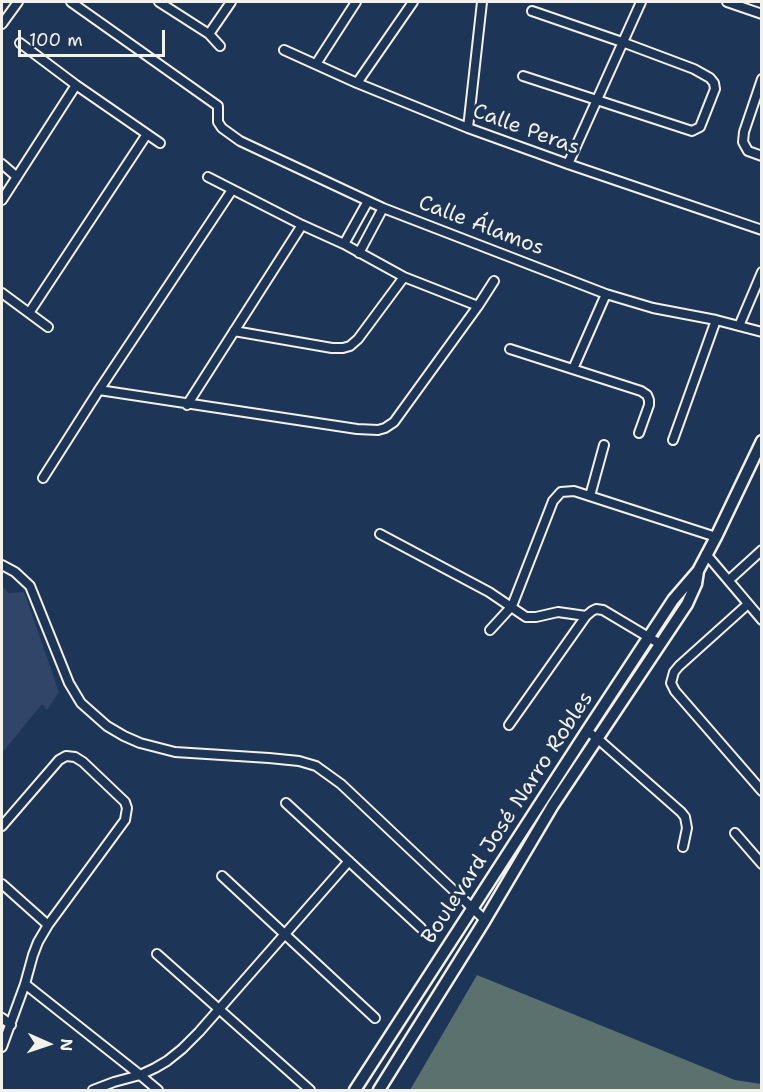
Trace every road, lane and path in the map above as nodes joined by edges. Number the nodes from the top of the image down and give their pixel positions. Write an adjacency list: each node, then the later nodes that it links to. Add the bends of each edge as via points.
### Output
1 (18, 2): 12 (street)
2 (71, 2): 36 (street, Calle Álamos, via 218,106 218,122 228,133)
3 (159, 2): 13 (street)
4 (231, 2): 13 (street)
5 (357, 2): 18 (street)
6 (413, 2): 21 (street)
7 (482, 2): 24 (street)
8 (641, 2): 14 (street)
9 (727, 2): 11 (street)
10 (532, 11): 14 (street)
11 (762, 14)
12 (2, 24)
13 (209, 34): 16 (street)
14 (622, 42): 23 (street); 23 (street, via 704,74 714,82 715,89 700,127 692,132)
15 (20, 43): 22 (street)
16 (220, 46)
17 (284, 50): 18 (street, Calle Peras)
18 (316, 64): 21 (street, Calle Peras)
19 (523, 76): 23 (street)
20 (762, 79): 27 (street, via 743,142 748,151)
21 (357, 83): 24 (street, Calle Peras)
22 (76, 85): 25 (street); 30 (street)
23 (598, 100): 29 (street)
24 (468, 128): 29 (street, Calle Peras)
25 (147, 134): 26 (street); 48 (street)
26 (160, 143)
27 (762, 156)
28 (2, 164): 30 (street)
29 (568, 164): 39 (street, Calle Peras)
30 (17, 177): 33 (street)
31 (208, 177): 34 (street)
32 (2, 183): 33 (street)
33 (9, 189): 35 (street)
34 (232, 190): 38 (street); 56 (street)
35 (2, 200)
36 (368, 201): 37 (street, Calle Álamos); 40 (street)
37 (383, 208): 41 (street); 46 (street, Calle Álamos)
38 (302, 225): 40 (street); 52 (street)
39 (762, 230)
40 (344, 244): 41 (street)
41 (359, 253): 43 (street)
42 (762, 272): 50 (street)
43 (404, 276): 47 (street); 52 (street, via 350,346 332,348)
44 (494, 281): 47 (street)
45 (2, 293): 48 (street)
46 (606, 294): 49 (street, Calle Álamos, via 652,308); 55 (street)
47 (478, 306): 57 (street, via 394,422 384,428 372,431)
48 (29, 313): 51 (street)
49 (716, 320): 50 (street, Calle Álamos); 59 (street)
50 (739, 326): 53 (street, Calle Álamos)
51 (48, 327)
52 (234, 332): 57 (street)
53 (762, 332)
54 (510, 349): 55 (street)
55 (573, 369): 58 (street, via 647,395 649,405)
56 (99, 390): 57 (street); 62 (street)
57 (188, 405)
58 (639, 434)
59 (673, 440)
60 (762, 441): 65 (street, Boulevard José Narro Robles)
61 (604, 446): 63 (street)
62 (44, 478)
63 (590, 496): 65 (street); 72 (street, via 561,492 553,501)
64 (380, 534): 72 (street)
65 (716, 537): 67 (street, Boulevard José Narro Robles)
66 (762, 550): 70 (street)
67 (706, 554): 69 (street, Boulevard José Narro Robles); 70 (street)
68 (2, 565): 90 (street, via 30,586 69,683 81,703 107,726 140,743 175,752 269,758 316,766 341,784)
69 (698, 571): 76 (street, Boulevard José Narro Robles); 77 (street, Boulevard José Narro Robles, via 687,604)
70 (729, 580): 71 (street)
71 (748, 604): 74 (street); 81 (street, via 685,660 671,679 672,687)
72 (512, 606): 73 (street, via 526,617 558,612); 75 (street)
73 (586, 616): 76 (street, via 596,609 603,610); 78 (street)
74 (762, 620)
75 (490, 630)
76 (649, 637): 77 (street); 79 (street, Boulevard José Narro Robles)
77 (660, 644): 80 (street, Boulevard José Narro Robles)
78 (508, 725)
79 (587, 731): 80 (street); 90 (street, Boulevard José Narro Robles)
80 (598, 739): 85 (street, via 685,817); 91 (street, Boulevard José Narro Robles)
81 (762, 791)
82 (286, 803): 86 (street)
83 (2, 826): 92 (street, via 66,756 80,759 127,805 125,820)
84 (735, 833): 87 (street)
85 (683, 847)
86 (349, 861): 93 (street); 94 (street)
87 (762, 864)
88 (222, 876): 94 (street)
89 (2, 884): 92 (street)
90 (473, 907): 91 (street); 106 (street, Boulevard José Narro Robles)
91 (485, 920): 107 (street, Boulevard José Narro Robles)
92 (48, 925): 96 (street, via 33,955)
93 (421, 928)
94 (285, 935): 97 (street); 99 (street)
95 (157, 954): 97 (street)
96 (26, 984): 100 (street); 102 (street)
97 (219, 1009): 102 (street, via 182,1049); 105 (street)
98 (2, 1018): 100 (street)
99 (375, 1018)
100 (10, 1025): 101 (street)
101 (2, 1047)
102 (140, 1074): 103 (street); 104 (street)
103 (93, 1090)
104 (158, 1090)
105 (310, 1090)
106 (355, 1090)
107 (380, 1090)

